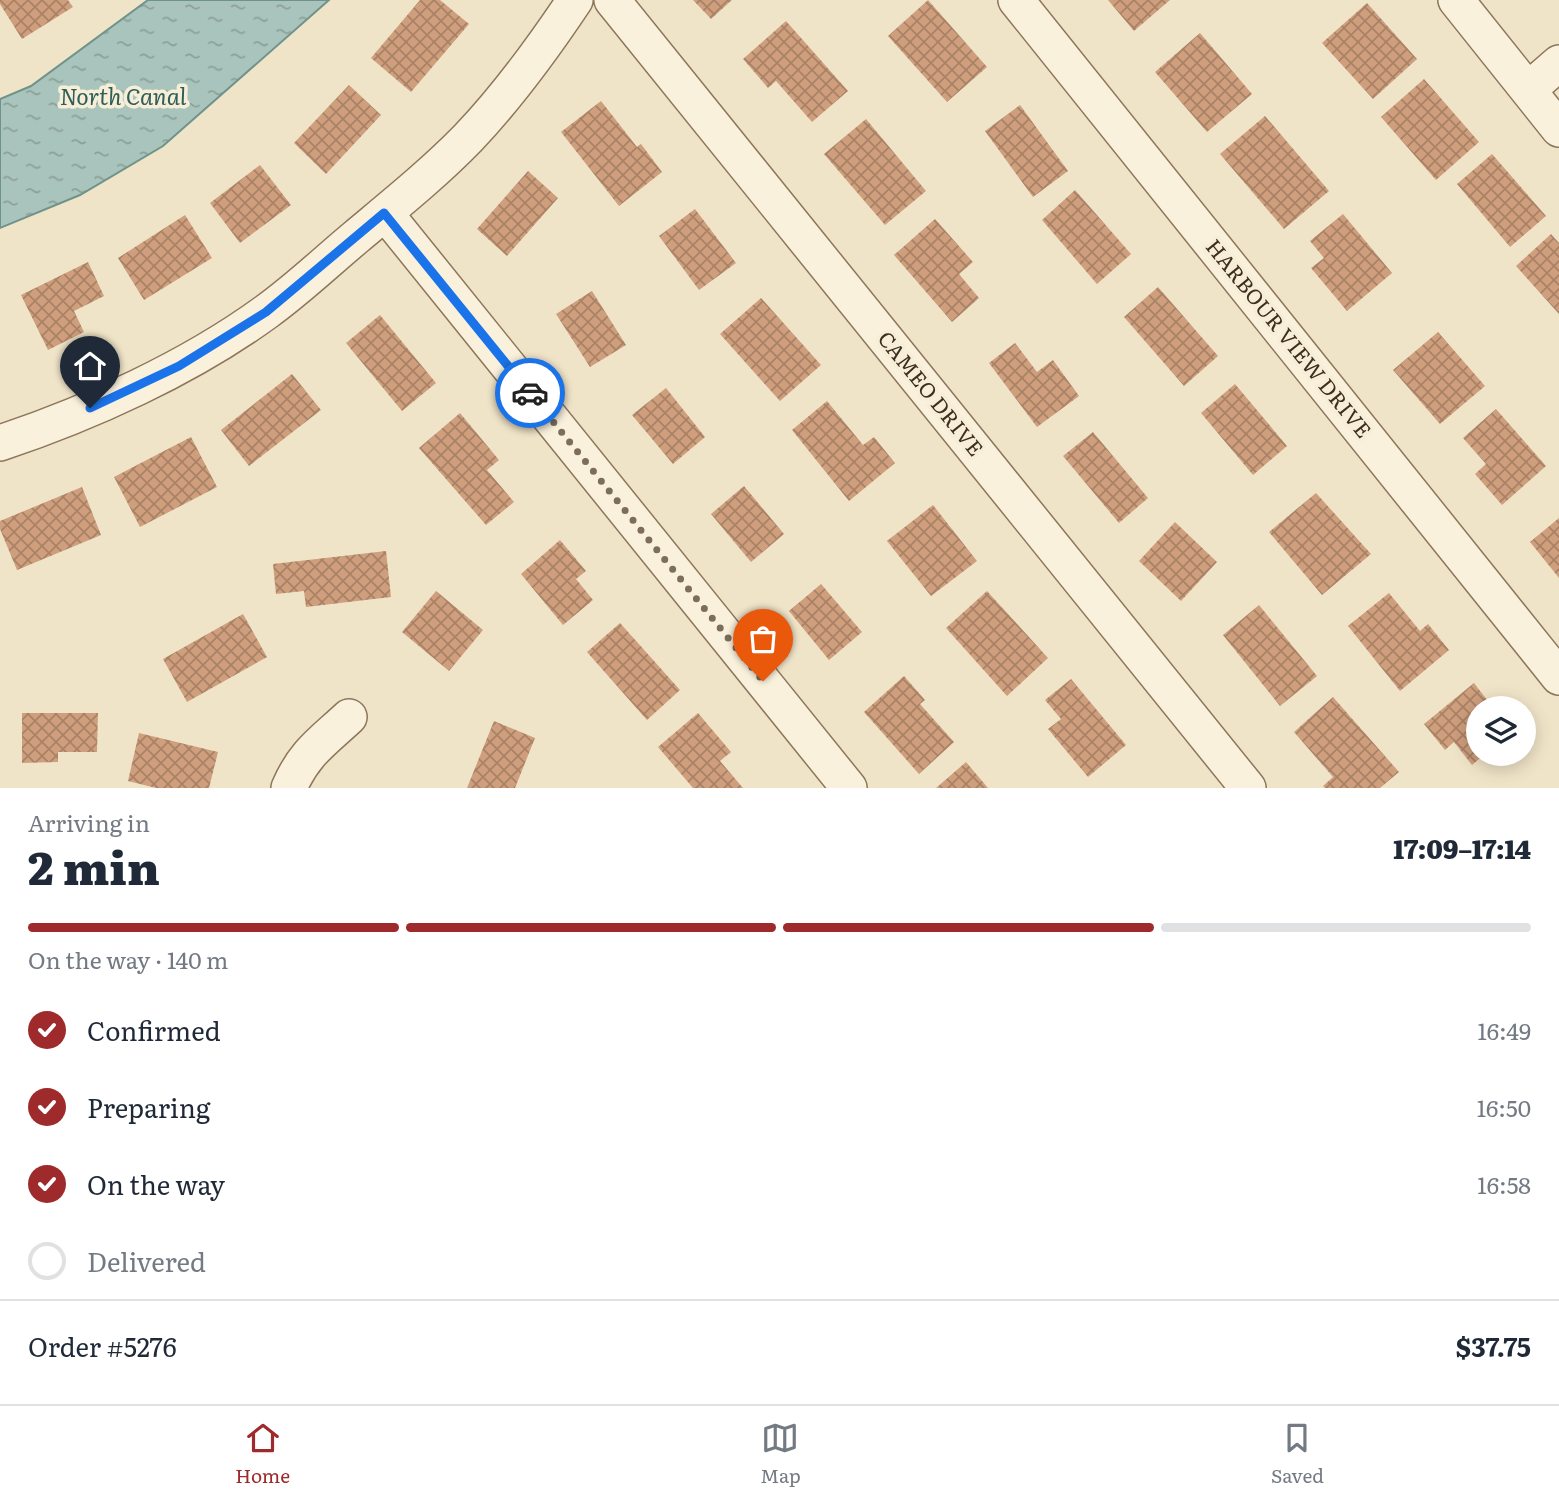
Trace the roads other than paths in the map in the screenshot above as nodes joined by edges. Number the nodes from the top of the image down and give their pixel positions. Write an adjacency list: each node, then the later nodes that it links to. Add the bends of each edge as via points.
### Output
1 (575, 0): 8 (street, via 541,51 467,139)
2 (612, 0): 14 (street, CAMEO DRIVE)
3 (1016, 0): 10 (street, HARBOUR VIEW DRIVE)
4 (1456, 0): 6 (street)
5 (1559, 63): 6 (street)
6 (1528, 90): 7 (street)
7 (1559, 129)
8 (384, 213): 9 (street, via 266,312 179,366 45,428); 13 (street)
9 (0, 443)
10 (1559, 677)
11 (349, 717): 12 (street, via 299,765)
12 (289, 788)
13 (849, 788)
14 (1248, 788)

